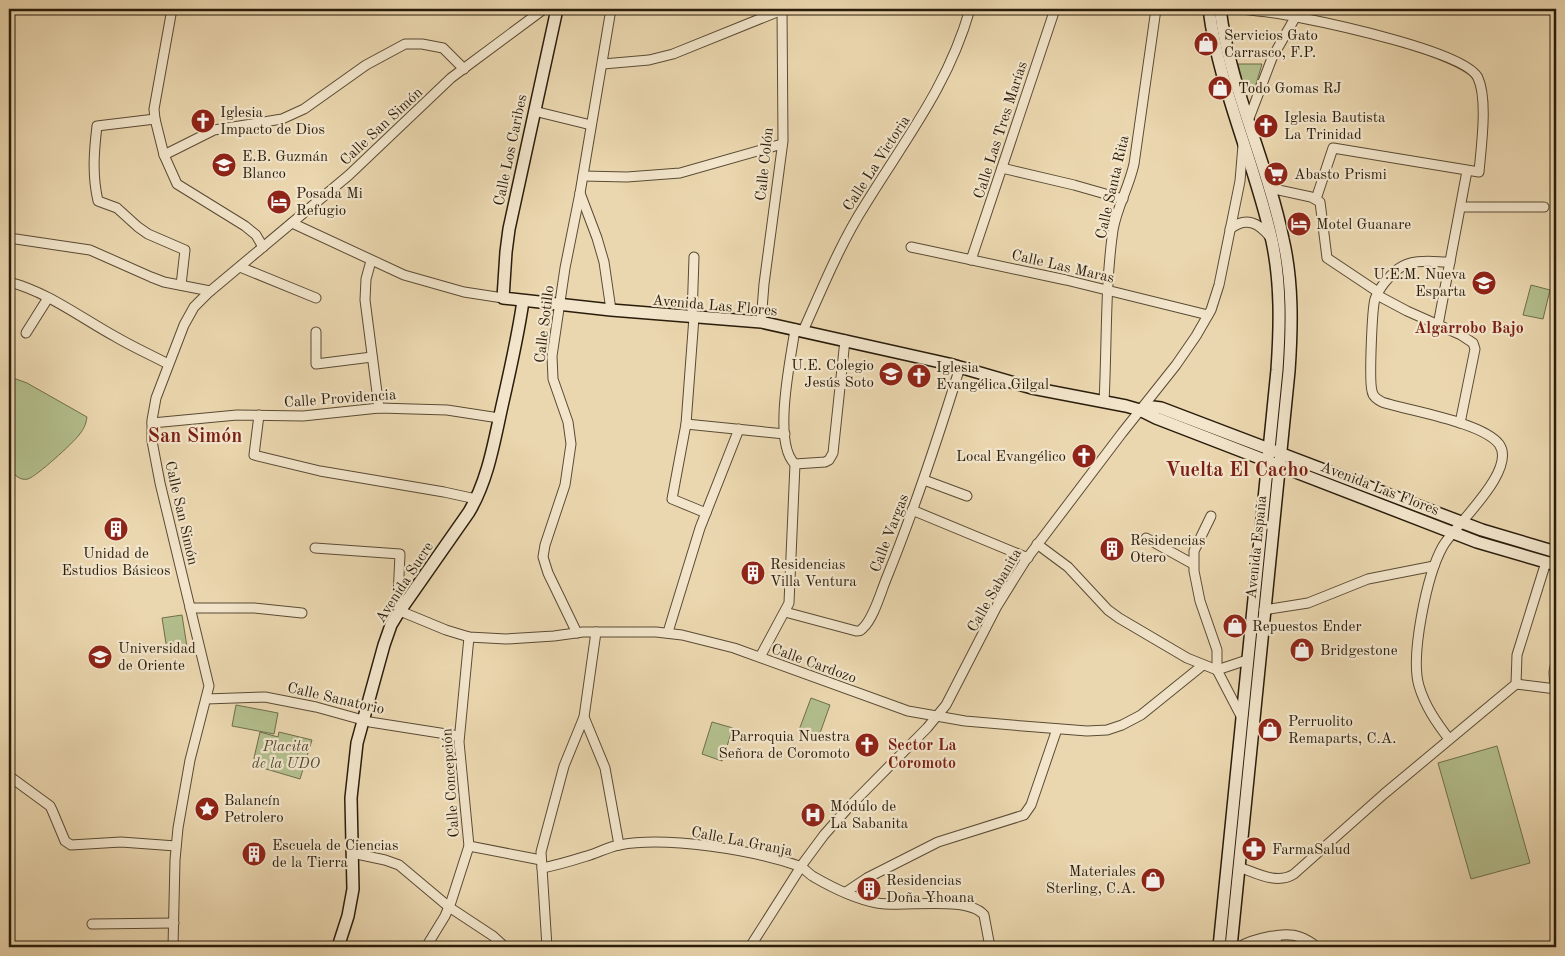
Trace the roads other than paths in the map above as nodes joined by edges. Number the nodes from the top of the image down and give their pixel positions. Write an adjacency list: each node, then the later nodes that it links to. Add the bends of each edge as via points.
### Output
1 (172, 9): 16 (street, via 154,102)
2 (544, 9): 14 (street, Calle San Simón)
3 (557, 9): 15 (street, Calle Los Caribes)
4 (611, 9): 13 (street, Calle Sotillo)
5 (782, 9): 13 (street, via 673,54 649,60); 20 (street, Calle Colón)
6 (970, 9): 57 (street, Calle La Victoria, via 944,76 854,224)
7 (1055, 9): 22 (street, Calle Las Tres Marías)
8 (1156, 9): 27 (street, Calle Santa Rita, via 1134,164)
9 (1209, 9): 19 (street, Avenida España)
10 (1220, 9): 17 (street, Avenida España)
11 (1241, 9): 12 (street)
12 (1298, 13): 17 (street, via 1272,58); 23 (street, via 1403,42 1470,68 1479,78 1483,113 1479,172)
13 (603, 64): 18 (street, Calle Sotillo)
14 (464, 69): 21 (street, via 443,48 405,44 290,116 214,130); 31 (street, Calle San Simón)
15 (534, 111): 18 (street); 49 (street, Calle Los Caribes, via 507,242)
16 (155, 120): 21 (street); 43 (street, via 98,126 94,161 96,192 98,201 117,208 142,230 185,250)
17 (1248, 121): 25 (street, Avenida España)
18 (592, 125): 24 (street, Calle Sotillo)
19 (1243, 142): 32 (street, Calle Sabanita); 34 (street, Avenida España)
20 (782, 144): 24 (street, via 680,173); 55 (street, Calle Colón)
21 (164, 155): 35 (street, via 177,184 245,226)
22 (1002, 168): 27 (street); 38 (street, Calle Las Tres Marías)
23 (1467, 170): 28 (street, via 1333,148); 29 (street)
24 (583, 176): 26 (street, Calle Sotillo)
25 (1269, 188): 28 (street); 75 (street, Avenida España, via 1286,251 1291,317)
26 (580, 193): 51 (street, Calle Sotillo); 52 (street, via 598,238)
27 (1123, 199): 44 (street, Calle Santa Rita, via 1113,230)
28 (1316, 199): 46 (street, via 1322,206 1327,258)
29 (1460, 207): 30 (street); 40 (street)
30 (1544, 207)
31 (292, 223): 35 (street, Calle San Simón); 39 (street, Avenida Las Flores)
32 (1230, 229): 34 (street, via 1242,222 1251,222 1260,226); 53 (street, Calle Sabanita, via 1217,292)
33 (9, 238): 43 (street, via 90,250 151,277)
34 (1271, 239): 74 (street, Avenida España, via 1280,329)
35 (263, 247): 41 (street, Calle San Simón)
36 (911, 247): 38 (street, Calle Las Maras)
37 (694, 257): 54 (street)
38 (971, 260): 44 (street, Calle Las Maras)
39 (371, 261): 49 (street, Avenida Las Flores, via 444,287); 61 (street, via 365,288)
40 (1450, 262): 46 (street, via 1423,261 1404,265 1390,276); 56 (street)
41 (240, 266): 45 (street, Calle San Simón); 48 (street)
42 (9, 282): 47 (street)
43 (181, 285): 45 (street)
44 (1108, 290): 53 (street, Calle Las Maras); 64 (street, Calle Santa Rita)
45 (210, 291): 62 (street, Calle San Simón, via 188,316)
46 (1378, 294): 56 (street); 70 (street, via 1373,316 1373,395 1391,405)
47 (48, 298): 59 (street); 62 (street)
48 (316, 298)
49 (504, 298): 50 (street, Avenida Las Flores)
50 (523, 301): 51 (street, Avenida Las Flores); 68 (street, Avenida Sucre)
51 (559, 305): 52 (street, Avenida Las Flores); 102 (street, Calle Sotillo, via 552,379 571,433 571,454 543,557)
52 (611, 310): 54 (street, Avenida Las Flores)
53 (1208, 315): 66 (street, Calle Sabanita, via 1176,365)
54 (693, 317): 55 (street, Avenida Las Flores); 71 (street)
55 (761, 322): 57 (street, Avenida Las Flores)
56 (1438, 325): 70 (street, via 1469,339 1475,346)
57 (799, 330): 60 (street, Avenida Las Flores); 73 (street, Calle La Victoria, via 785,400)
58 (316, 332): 61 (street, via 316,364)
59 (26, 334)
60 (845, 340): 63 (street, Avenida Las Flores); 77 (street, via 833,453 825,462)
61 (372, 357): 65 (street)
62 (168, 364): 69 (street, Calle San Simón, via 156,398)
63 (960, 367): 64 (street, Avenida Las Flores, via 1018,384); 79 (street, Calle Vargas)
64 (1104, 402): 66 (street, Avenida Las Flores)
65 (379, 408): 67 (street, Calle Providencia, via 303,416); 68 (street, Calle Providencia, via 447,410)
66 (1140, 410): 74 (street, Avenida Las Flores, via 1162,408); 76 (street, Avenida Las Flores); 88 (street, Calle Sabanita)
67 (259, 415): 69 (street, Calle Providencia); 81 (street, via 254,455 320,471)
68 (499, 418): 81 (street, Avenida Sucre)
69 (152, 423): 95 (street, Calle San Simón, via 158,473)
70 (1460, 423): 85 (street, via 1492,438 1502,455 1499,470 1487,492)
71 (686, 424): 72 (street); 83 (street, via 672,499)
72 (739, 429): 73 (street); 83 (street)
73 (785, 434): 77 (street, Calle La Victoria, via 790,458)
74 (1269, 449): 75 (street, Avenida Las Flores); 76 (street, Avenida España)
75 (1281, 453): 78 (street, Avenida España); 85 (street, Avenida Las Flores)
76 (1268, 461): 78 (street, Avenida Las Flores); 106 (street, Avenida España)
77 (795, 464): 98 (street, via 790,598)
78 (1280, 466): 86 (street, Avenida Las Flores); 96 (street, Avenida España)
79 (924, 480): 80 (street); 82 (street, Calle Vargas)
80 (967, 496)
81 (476, 499): 97 (street, Avenida Sucre)
82 (912, 510): 91 (street); 98 (street, Calle Vargas, via 863,629 851,630)
83 (706, 514): 101 (street)
84 (1211, 516): 93 (street, via 1194,551)
85 (1461, 523): 86 (street); 90 (street, Avenida Las Flores)
86 (1453, 532): 92 (street, Avenida Las Flores); 94 (street)
87 (1146, 538): 93 (street)
88 (1037, 544): 91 (street, Calle Sabanita); 108 (street, via 1068,567 1108,610)
89 (315, 548): 97 (street, via 400,554)
90 (1556, 552)
91 (1028, 558): 114 (street, Calle Sabanita, via 1002,598 946,705)
92 (1551, 563): 110 (street, via 1518,655)
93 (1193, 564): 109 (street, via 1200,601 1217,650)
94 (1434, 566): 96 (street, via 1368,579 1308,603); 119 (street, via 1416,650 1416,674 1428,709)
95 (190, 608): 99 (street, via 254,608); 112 (street, Calle San Simón, via 208,680)
96 (1264, 610): 105 (street, Avenida España)
97 (400, 611): 103 (street, Calle Cardozo); 116 (street, Avenida Sucre, via 388,632)
98 (785, 612): 104 (street)
99 (302, 613)
100 (596, 632): 101 (street, Calle Cardozo); 102 (street, Calle Cardozo); 113 (street)
101 (668, 632): 104 (street, Calle Cardozo)
102 (577, 633): 103 (street, Calle Cardozo, via 531,638)
103 (469, 637): 118 (street, Calle Concepción)
104 (760, 657): 114 (street, Calle Cardozo, via 908,711)
105 (1260, 659): 106 (street); 127 (street, Avenida España)
106 (1248, 660): 109 (street); 115 (street, Avenida España)
107 (1556, 662): 111 (street)
108 (1203, 665): 109 (street); 117 (street, Calle Cardozo, via 1151,707 1122,725 1099,731)
109 (1217, 670): 115 (street)
110 (1516, 684): 111 (street); 119 (street)
111 (1556, 689)
112 (206, 698): 116 (street, Calle Sanatorio, via 265,697 316,706); 122 (street, Calle San Simón, via 190,760)
113 (584, 717): 121 (street, via 604,768); 125 (street, via 558,784 541,852)
114 (936, 717): 117 (street, Calle Cardozo); 126 (street, Calle Sabanita, via 847,809)
115 (1242, 718): 140 (street, Avenida España)
116 (362, 720): 118 (street, Calle Sanatorio); 124 (street, Avenida Sucre, via 352,789)
117 (1057, 729): 128 (street, via 1031,806 1024,815 938,842)
118 (459, 736): 123 (street, Calle Concepción)
119 (1449, 739): 127 (street, via 1289,878 1278,879)
120 (9, 776): 122 (street, via 50,806 70,844 121,842)
121 (619, 845): 125 (street, Calle La Granja, via 567,863); 126 (street, Calle La Granja, via 664,843 709,847)
122 (176, 846): 130 (street, Calle San Simón)
123 (469, 846): 125 (street); 129 (street, Calle Concepción)
124 (352, 853): 129 (street, via 399,865); 134 (street, Avenida Sucre, via 351,901)
125 (542, 864): 137 (street)
126 (802, 867): 128 (street, Calle La Granja, via 813,877); 138 (street, Calle Sabanita)
127 (1239, 867): 141 (street, Avenida España)
128 (846, 892): 139 (street, Calle La Granja, via 887,905 944,903 976,908 984,915)
129 (449, 907): 135 (street, Calle Concepción); 136 (street)
130 (174, 923): 131 (street); 133 (street, Calle San Simón)
131 (92, 924)
132 (1276, 936): 142 (street); 143 (street); 144 (street, via 1299,936)
133 (173, 947)
134 (338, 947)
135 (426, 947)
136 (505, 947)
137 (547, 947)
138 (750, 947)
139 (990, 947)
140 (1219, 947)
141 (1231, 947)
142 (1238, 947)
143 (1277, 947)
144 (1317, 947)

